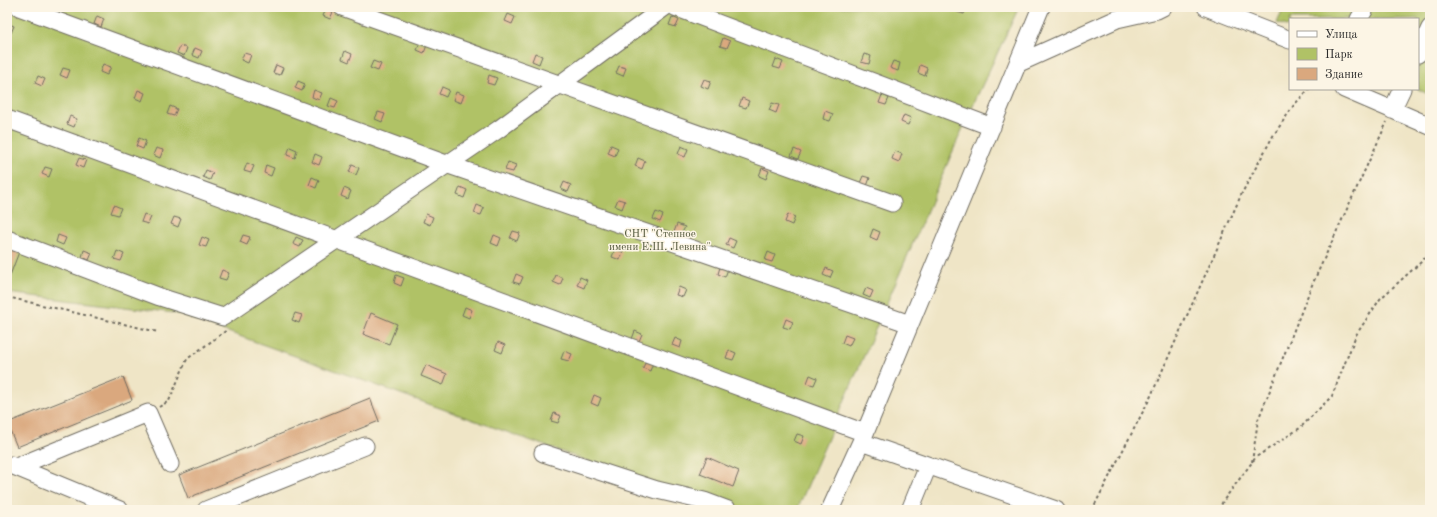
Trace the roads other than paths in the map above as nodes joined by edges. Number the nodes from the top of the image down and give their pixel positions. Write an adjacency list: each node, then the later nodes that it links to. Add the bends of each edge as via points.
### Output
1 (19, 7): 20 (street)
2 (342, 7): 13 (street)
3 (675, 7): 13 (street); 19 (street)
4 (1041, 7): 12 (street)
5 (1163, 7): 12 (street, via 1117,19)
6 (1206, 7): 10 (street)
7 (1366, 7): 8 (street)
8 (1360, 18)
9 (1430, 28): 11 (street)
10 (1289, 40)
11 (1419, 52)
12 (1019, 63): 19 (street)
13 (560, 84): 20 (street); 21 (street)
14 (1346, 90): 16 (street)
15 (1402, 90): 16 (street)
16 (1392, 110): 18 (street)
17 (7, 119): 22 (street)
18 (1430, 126)
19 (992, 127): 24 (street)
20 (446, 164): 22 (street); 24 (street)
21 (892, 202)
22 (337, 238): 23 (street, via 222,317 160,297); 25 (street)
23 (7, 240)
24 (910, 324): 25 (street)
25 (863, 438): 30 (street); 34 (street)
26 (365, 446): 32 (street)
27 (544, 453): 33 (street)
28 (170, 464): 29 (street, via 148,414)
29 (12, 465): 31 (street)
30 (928, 466): 35 (street); 36 (street)
31 (120, 510)
32 (206, 510)
33 (728, 510)
34 (830, 510)
35 (910, 510)
36 (1056, 510)

